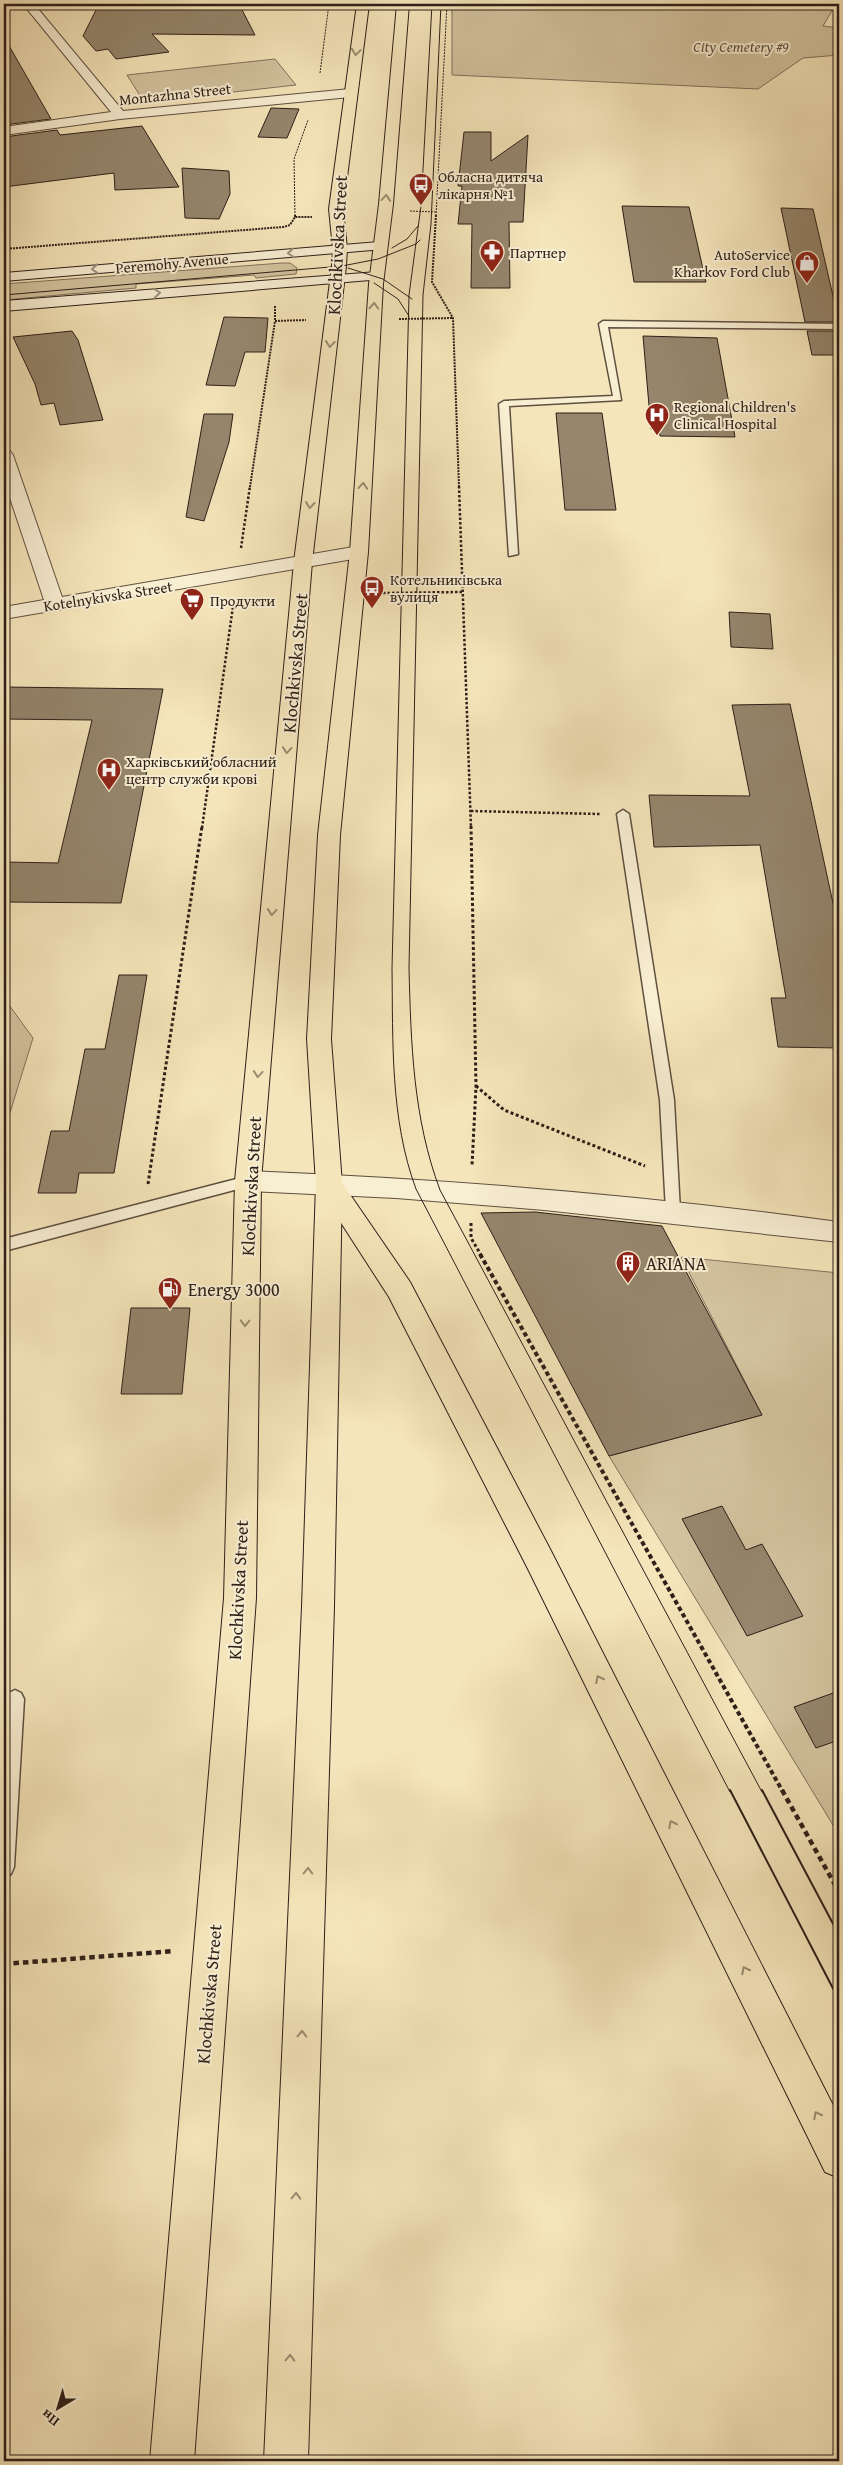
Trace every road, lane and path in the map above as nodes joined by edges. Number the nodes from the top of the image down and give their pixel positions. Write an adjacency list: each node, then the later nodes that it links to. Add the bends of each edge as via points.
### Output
1 (28, 4): 6 (street)
2 (363, 4): 5 (main road, Klochkivska Street, one-way to 5)
3 (403, 4): 11 (main road, one-way to 3, via 386,204)
4 (447, 4): 9 (path)
5 (350, 93): 6 (street, Montazhna Street); 13 (main road, Klochkivska Street, via 336,208)
6 (120, 115): 7 (street, Montazhna Street)
7 (4, 131)
8 (402, 211): 9 (path)
9 (437, 212): 19 (path, via 432,282)
10 (315, 217): 12 (path, via 295,217 290,226 283,227)
11 (379, 246): 13 (street, Peremohy Avenue); 14 (main road)
12 (4, 249)
13 (340, 249): 15 (street, Peremohy Avenue, one-way to 15); 16 (main road, Klochkivska Street)
14 (377, 276): 16 (street, Peremohy Avenue); 25 (main road, one-way to 14)
15 (4, 277)
16 (338, 278): 17 (street, Peremohy Avenue, one-way to 16); 27 (main road, Klochkivska Street, one-way to 27)
17 (4, 306)
18 (275, 306): 22 (path)
19 (453, 318): 21 (path); 29 (path)
20 (310, 320): 22 (path)
21 (391, 320)
22 (276, 321): 28 (path)
23 (839, 327): 26 (lane, via 603,324 618,398 504,404)
24 (4, 455): 31 (street)
25 (359, 552): 27 (street, Kotelnykivska Street); 39 (main road, via 328,854 319,1039)
26 (513, 554)
27 (303, 562): 28 (street, Kotelnykivska Street); 38 (main road, Klochkivska Street, one-way to 38)
28 (237, 575): 31 (street, Kotelnykivska Street); 41 (path, via 196,880)
29 (462, 592): 30 (path); 33 (path)
30 (377, 593)
31 (55, 604): 32 (street, Kotelnykivska Street)
32 (4, 613)
33 (471, 811): 34 (path); 36 (path)
34 (606, 814)
35 (623, 814): 37 (lane, via 667,1100)
36 (476, 1086): 37 (path, via 504,1110); 40 (path)
37 (671, 1176): 42 (lane)
38 (248, 1181): 39 (street); 41 (lane); 48 (main road, Klochkivska Street, one-way to 48, via 240,1598)
39 (329, 1184): 40 (street); 50 (main road, one-way to 39, via 539,1559 400,1290); 52 (main road, one-way to 39, via 318,1607)
40 (470, 1192): 42 (street); 47 (path, via 471,1238)
41 (145, 1208): 44 (lane)
42 (673, 1211): 43 (street)
43 (839, 1232)
44 (4, 1245)
45 (15, 1699): 46 (lane)
46 (4, 1867)
47 (839, 1892)
48 (212, 1948): 49 (path); 51 (main road, Klochkivska Street)
49 (4, 1964)
50 (839, 2158)
51 (172, 2461)
52 (286, 2461)

